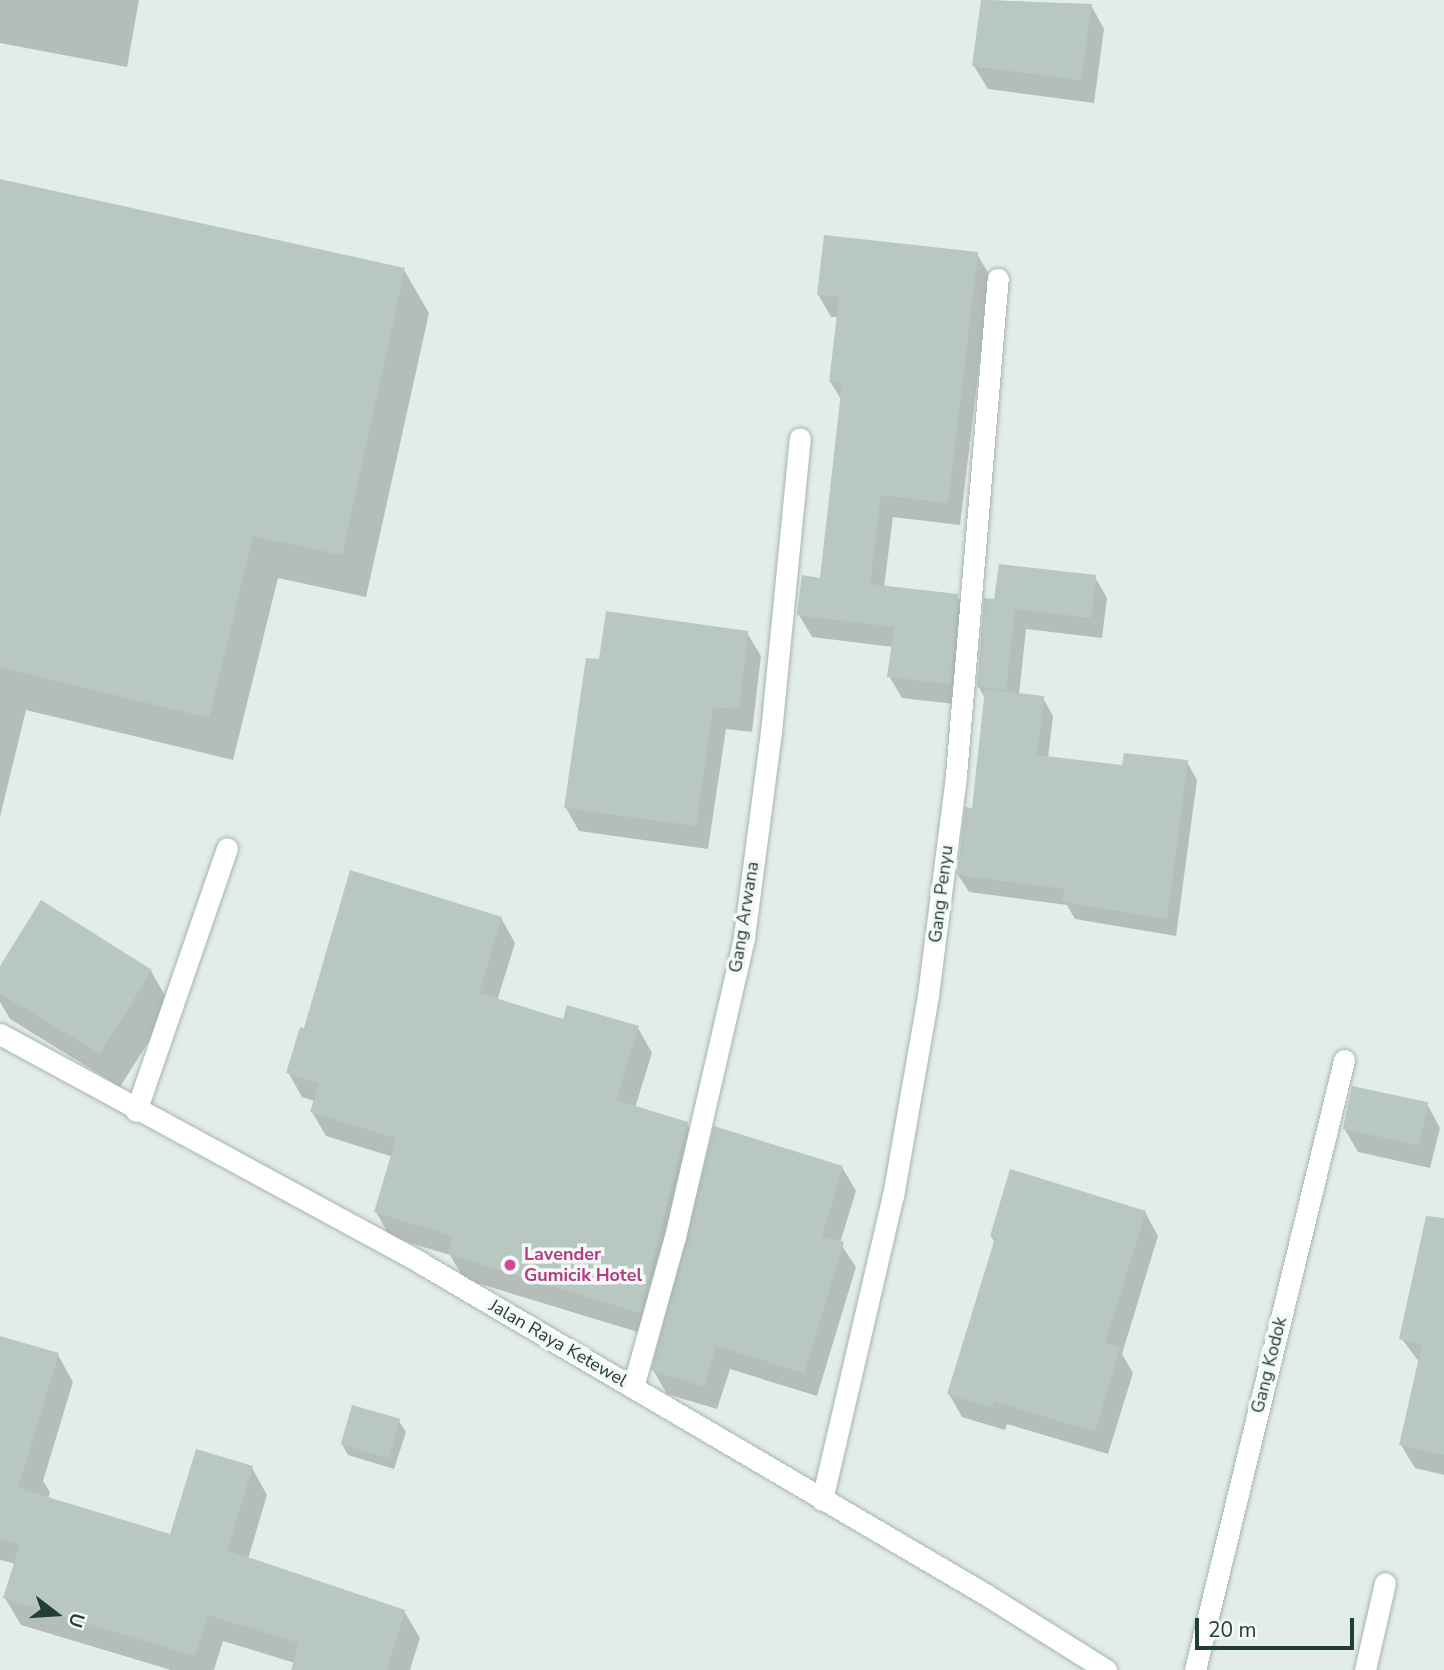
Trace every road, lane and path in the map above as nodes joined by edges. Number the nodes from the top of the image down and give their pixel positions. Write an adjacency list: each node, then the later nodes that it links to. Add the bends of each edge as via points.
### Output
1 (998, 279): 8 (street, Gang Penyu, via 956,775 928,995 893,1196)
2 (800, 438): 7 (street, Gang Arwana, via 771,732 744,937 675,1237)
3 (227, 848): 6 (street)
4 (0, 1034): 6 (street, Jalan Raya Ketewel)
5 (1344, 1060): 11 (street, Gang Kodok)
6 (136, 1111): 7 (street, Jalan Raya Ketewel, via 421,1263)
7 (633, 1387): 8 (street, Jalan Raya Ketewel)
8 (821, 1500): 10 (street, Jalan Raya Ketewel, via 985,1594)
9 (1385, 1583): 12 (street)
10 (1105, 1670)
11 (1195, 1670)
12 (1365, 1670)

